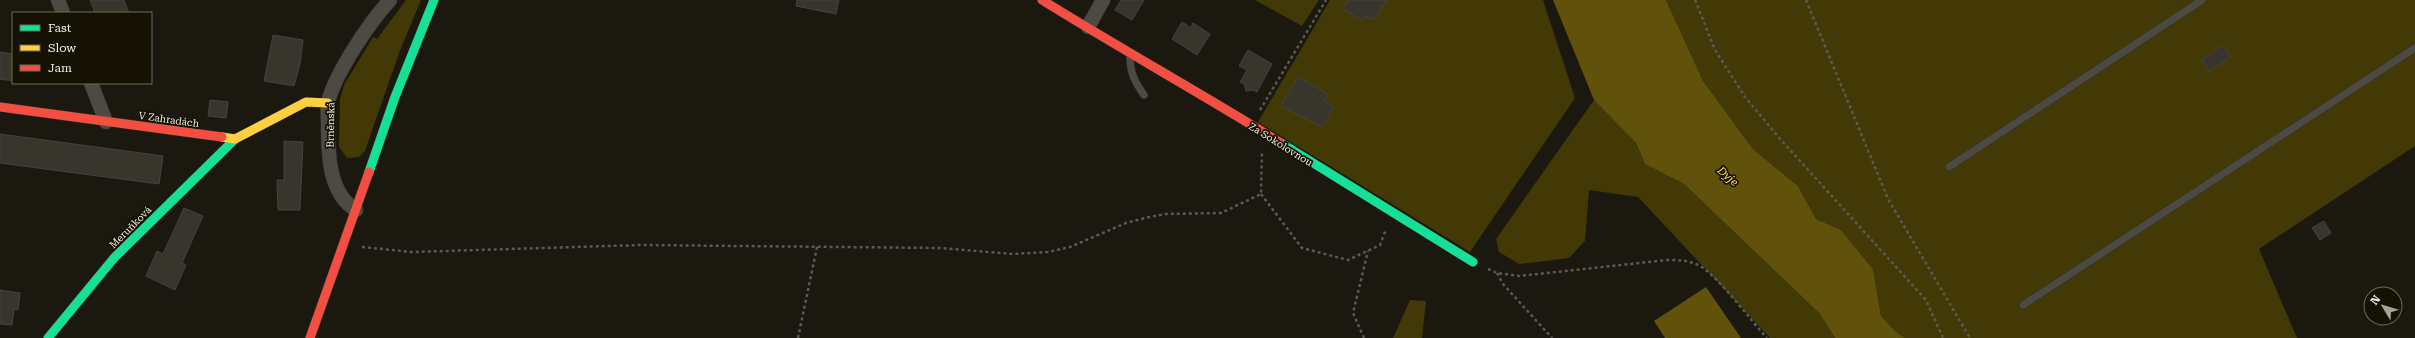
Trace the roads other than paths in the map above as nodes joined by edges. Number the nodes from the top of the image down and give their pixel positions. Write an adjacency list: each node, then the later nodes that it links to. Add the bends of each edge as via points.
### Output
1 (58, 0): 7 (street)
2 (390, 0): 13 (street, Brněnská, via 357,45)
3 (434, 0): 18 (street, via 395,97)
4 (1042, 0): 8 (street, Za Sokolovnou)
5 (1103, 0): 8 (street)
6 (2202, 0): 17 (lane)
7 (63, 12)
8 (1088, 27): 10 (street, Za Sokolovnou)
9 (2415, 48): 20 (lane)
10 (1130, 55): 12 (lane, via 1130,69 1134,81); 19 (street, Za Sokolovnou, via 1190,87)
11 (91, 84): 15 (street)
12 (1144, 95)
13 (328, 103): 16 (street, via 306,102); 18 (street, Brněnská, via 332,174 346,201)
14 (0, 107): 15 (street, V Zahradách)
15 (106, 122): 16 (street, V Zahradách)
16 (235, 139): 21 (street, Meruňková, via 202,176 150,221 112,260)
17 (1949, 167)
18 (356, 210): 22 (street)
19 (1474, 262)
20 (2023, 305)
21 (48, 338)
22 (310, 338)

